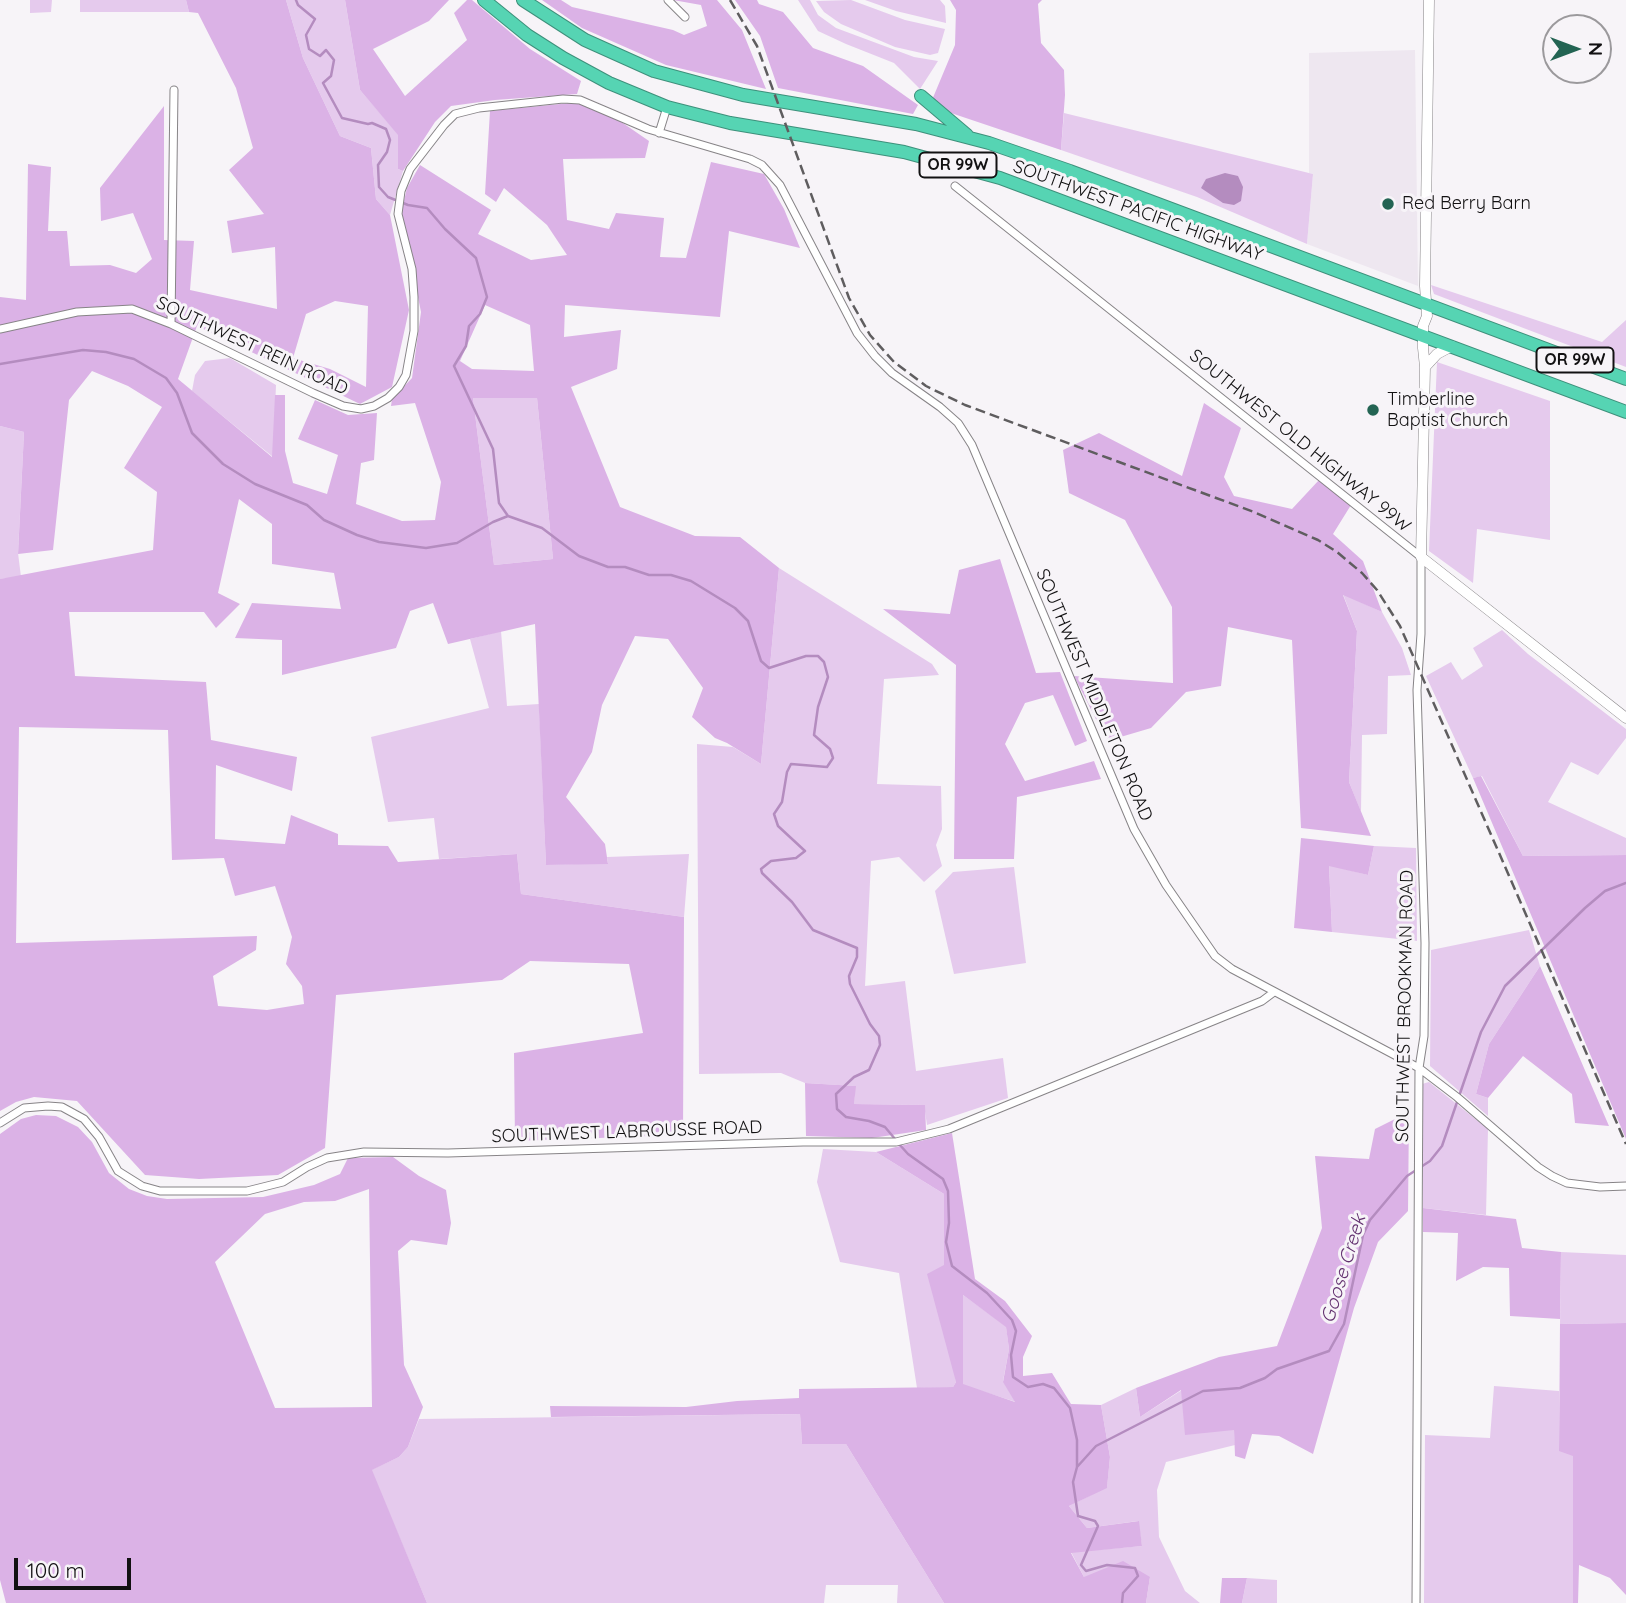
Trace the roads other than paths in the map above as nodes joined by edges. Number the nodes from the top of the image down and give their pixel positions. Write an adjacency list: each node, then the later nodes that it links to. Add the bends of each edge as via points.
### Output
1 (484, 0): 8 (highway, SOUTHWEST PACIFIC HIGHWAY / OR 99W, via 563,58)
2 (523, 0): 10 (highway, SOUTHWEST PACIFIC HIGHWAY / OR 99W, via 594,45 667,75)
3 (667, 0): 5 (street)
4 (1429, 0): 12 (street, SOUTHWEST BROOKMAN ROAD)
5 (685, 17)
6 (174, 90): 13 (street)
7 (921, 96): 10 (highway)
8 (667, 107): 9 (street); 15 (highway, SOUTHWEST PACIFIC HIGHWAY / OR 99W, via 730,123 904,152 979,171)
9 (659, 133): 13 (street, SOUTHWEST REIN ROAD, via 580,100 455,114 410,169 398,202 412,269 414,331 406,375 382,403 361,409 343,406); 22 (street, SOUTHWEST MIDDLETON ROAD, via 750,159 772,173 857,333 874,356 958,423 972,445 1149,857 1216,957)
10 (970, 138): 12 (highway, SOUTHWEST PACIFIC HIGHWAY / OR 99W)
11 (955, 186): 20 (street, SOUTHWEST OLD HIGHWAY 99W)
12 (1426, 304): 15 (street, SOUTHWEST BROOKMAN ROAD); 18 (highway, SOUTHWEST PACIFIC HIGHWAY / OR 99W)
13 (170, 324): 14 (street, SOUTHWEST REIN ROAD, via 124,309 77,313)
14 (0, 329)
15 (1423, 335): 16 (highway, SOUTHWEST PACIFIC HIGHWAY / OR 99W); 17 (street, SOUTHWEST BROOKMAN ROAD)
16 (1452, 346): 17 (street); 19 (highway, SOUTHWEST PACIFIC HIGHWAY / OR 99W)
17 (1425, 367): 20 (street, SOUTHWEST BROOKMAN ROAD)
18 (1626, 379)
19 (1626, 411)
20 (1421, 557): 21 (street, SOUTHWEST OLD HIGHWAY 99W); 23 (street, SOUTHWEST BROOKMAN ROAD, via 1417,690 1425,943)
21 (1626, 718)
22 (1274, 992): 23 (street, SOUTHWEST MIDDLETON ROAD); 24 (street, SOUTHWEST LABROUSSE ROAD, via 1262,1001 949,1129 878,1143 366,1152 327,1158 283,1182 247,1191 160,1191 118,1171 84,1119 62,1107 24,1108)
23 (1419, 1068): 25 (street, SOUTHWEST MIDDLETON ROAD, via 1552,1176 1567,1183); 26 (street, SOUTHWEST BROOKMAN ROAD)
24 (0, 1123)
25 (1626, 1186)
26 (1416, 1603)

